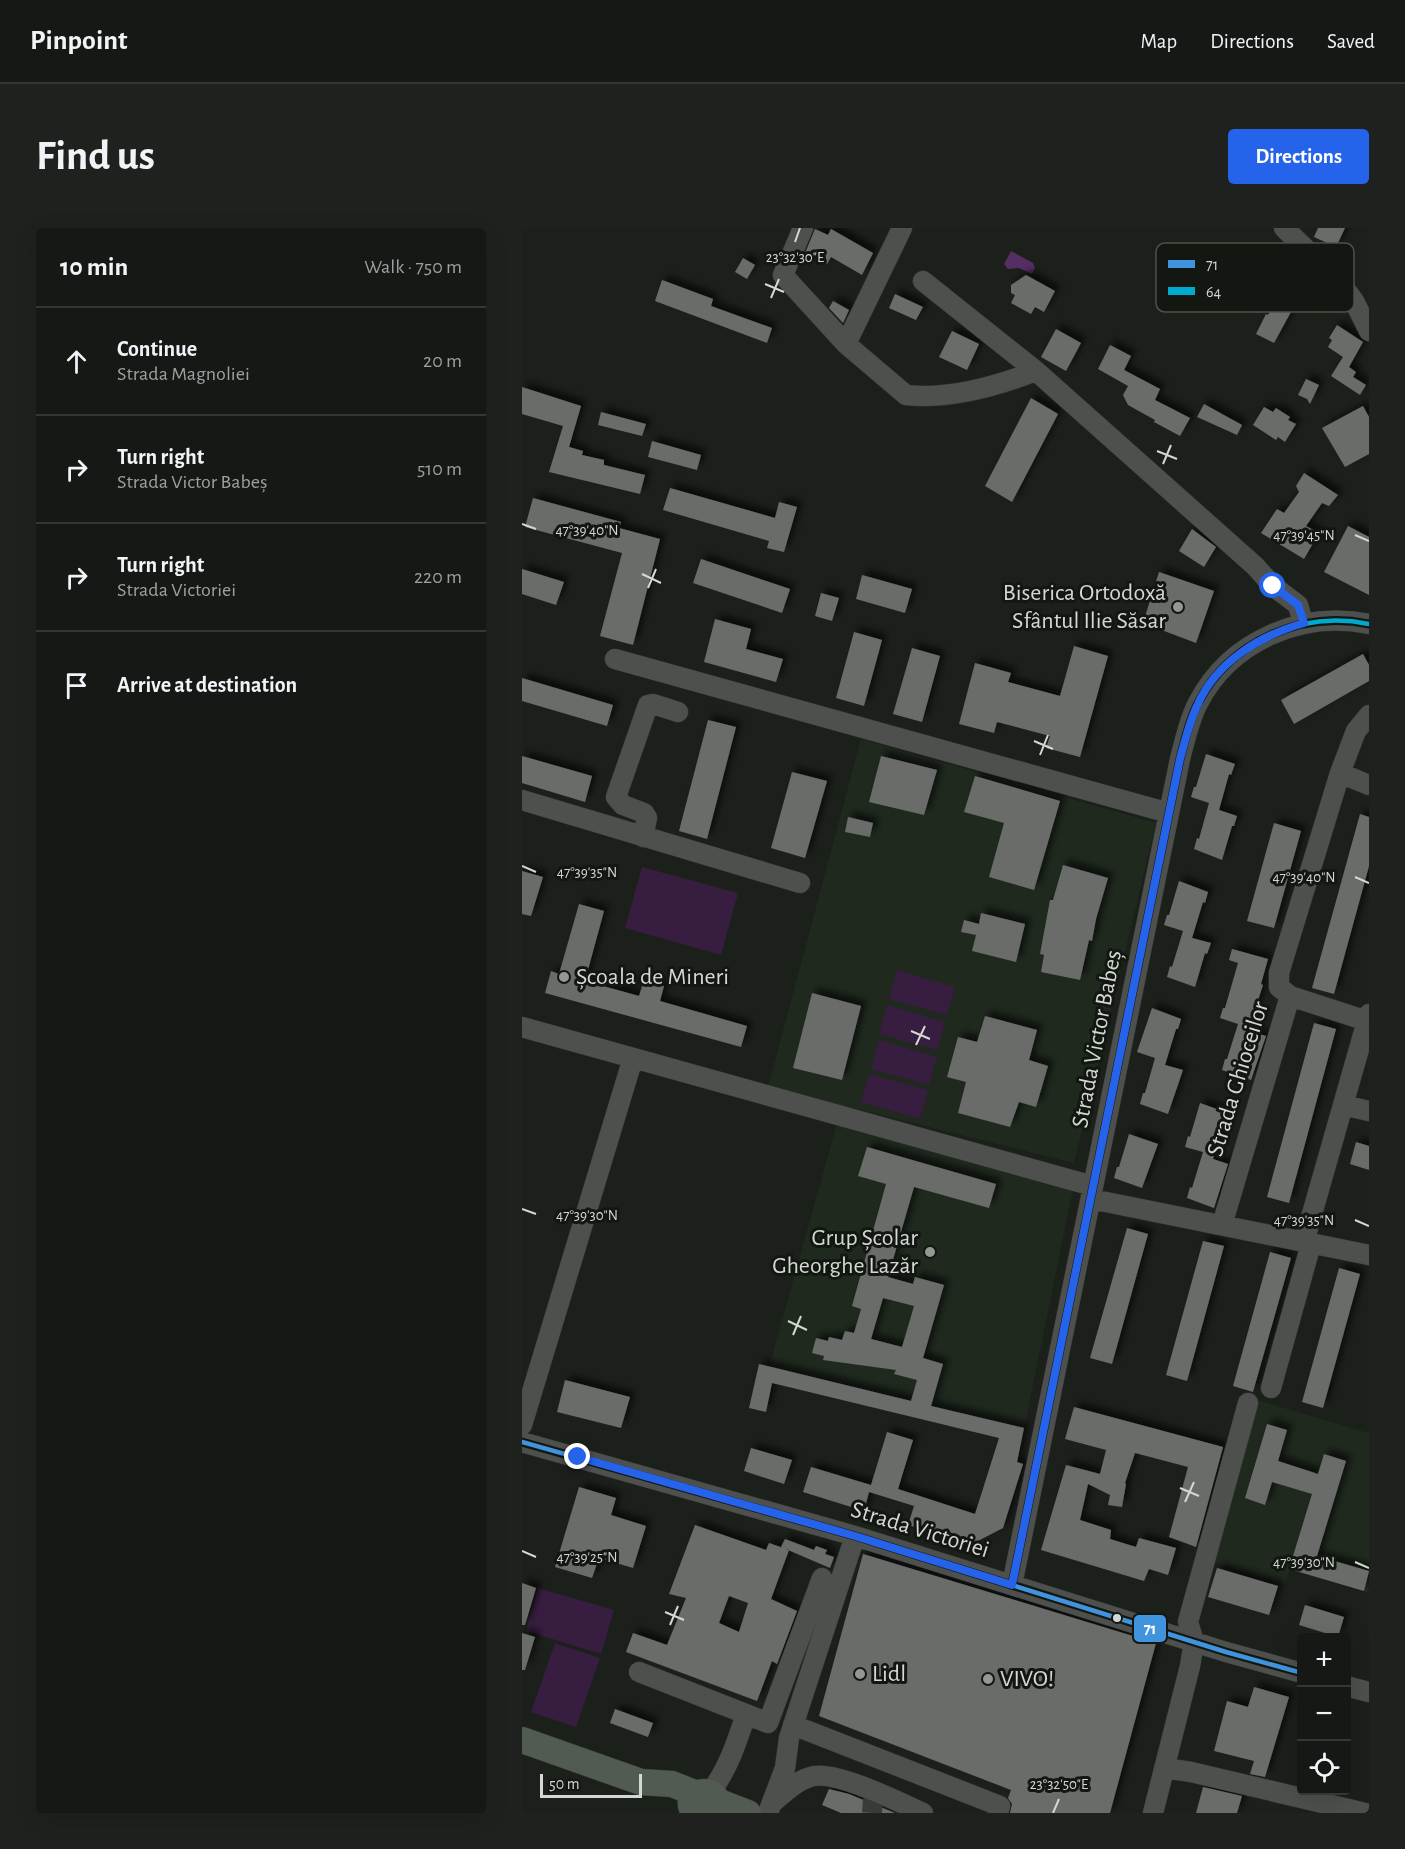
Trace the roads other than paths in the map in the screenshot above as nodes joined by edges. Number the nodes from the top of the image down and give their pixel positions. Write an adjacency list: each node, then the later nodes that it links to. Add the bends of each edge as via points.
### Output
1 (803, 228): 8 (street, via 783,275)
2 (902, 228): 8 (street)
3 (1284, 228): 4 (street)
4 (1300, 243)
5 (923, 281): 9 (street)
6 (1354, 301): 7 (street)
7 (1369, 331)
8 (846, 344): 9 (street, via 906,395 959,392 1008,382)
9 (1036, 371): 10 (street, via 1298,605)
10 (1304, 623): 11 (street, Strada Victor Babeș, via 1353,620); 18 (street, Strada Victor Babeș, via 1255,642 1226,665 1205,691 1188,728)
11 (1369, 624)
12 (615, 659): 18 (street)
13 (678, 712): 19 (street, via 648,705 616,797 644,813 647,818)
14 (1369, 715): 15 (street, Strada Ghioceilor, via 1356,731)
15 (1340, 773): 16 (street); 21 (street, Strada Ghioceilor, via 1279,973 1279,987)
16 (1369, 785)
17 (522, 800): 19 (street)
18 (1169, 813): 27 (street, Strada Victor Babeș)
19 (643, 837): 20 (street)
20 (800, 883)
21 (1290, 996): 22 (street); 28 (street, Strada Ghioceilor)
22 (1368, 1018): 25 (street)
23 (522, 1027): 24 (street)
24 (633, 1058): 27 (street); 33 (street)
25 (1343, 1105): 26 (street); 29 (street)
26 (1369, 1111)
27 (1092, 1192): 28 (street); 37 (street, Strada Victor Babeș)
28 (1222, 1226): 29 (street)
29 (1307, 1243): 30 (street); 31 (street)
30 (1369, 1255)
31 (1271, 1388)
32 (1248, 1403): 38 (street, via 1188,1622)
33 (522, 1425)
34 (522, 1442): 35 (street, Strada Victoriei)
35 (855, 1536): 37 (street, Strada Victoriei); 44 (street)
36 (822, 1578): 43 (street, via 768,1723)
37 (1012, 1585): 38 (street, Strada Victoriei)
38 (1194, 1642): 40 (street, Strada Victoriei); 46 (street)
39 (639, 1672): 43 (street)
40 (1297, 1672)
41 (1351, 1687): 42 (street)
42 (1369, 1692)
43 (746, 1714): 47 (street, via 722,1776)
44 (793, 1725): 48 (street); 49 (street)
45 (522, 1740): 47 (main road, via 641,1782 672,1784)
46 (1165, 1768): 52 (street); 53 (street)
47 (704, 1804): 50 (main road)
48 (770, 1808): 51 (street, via 785,1791 813,1776 832,1776)
49 (999, 1810)
50 (748, 1813)
51 (923, 1813)
52 (1153, 1813)
53 (1365, 1813)

